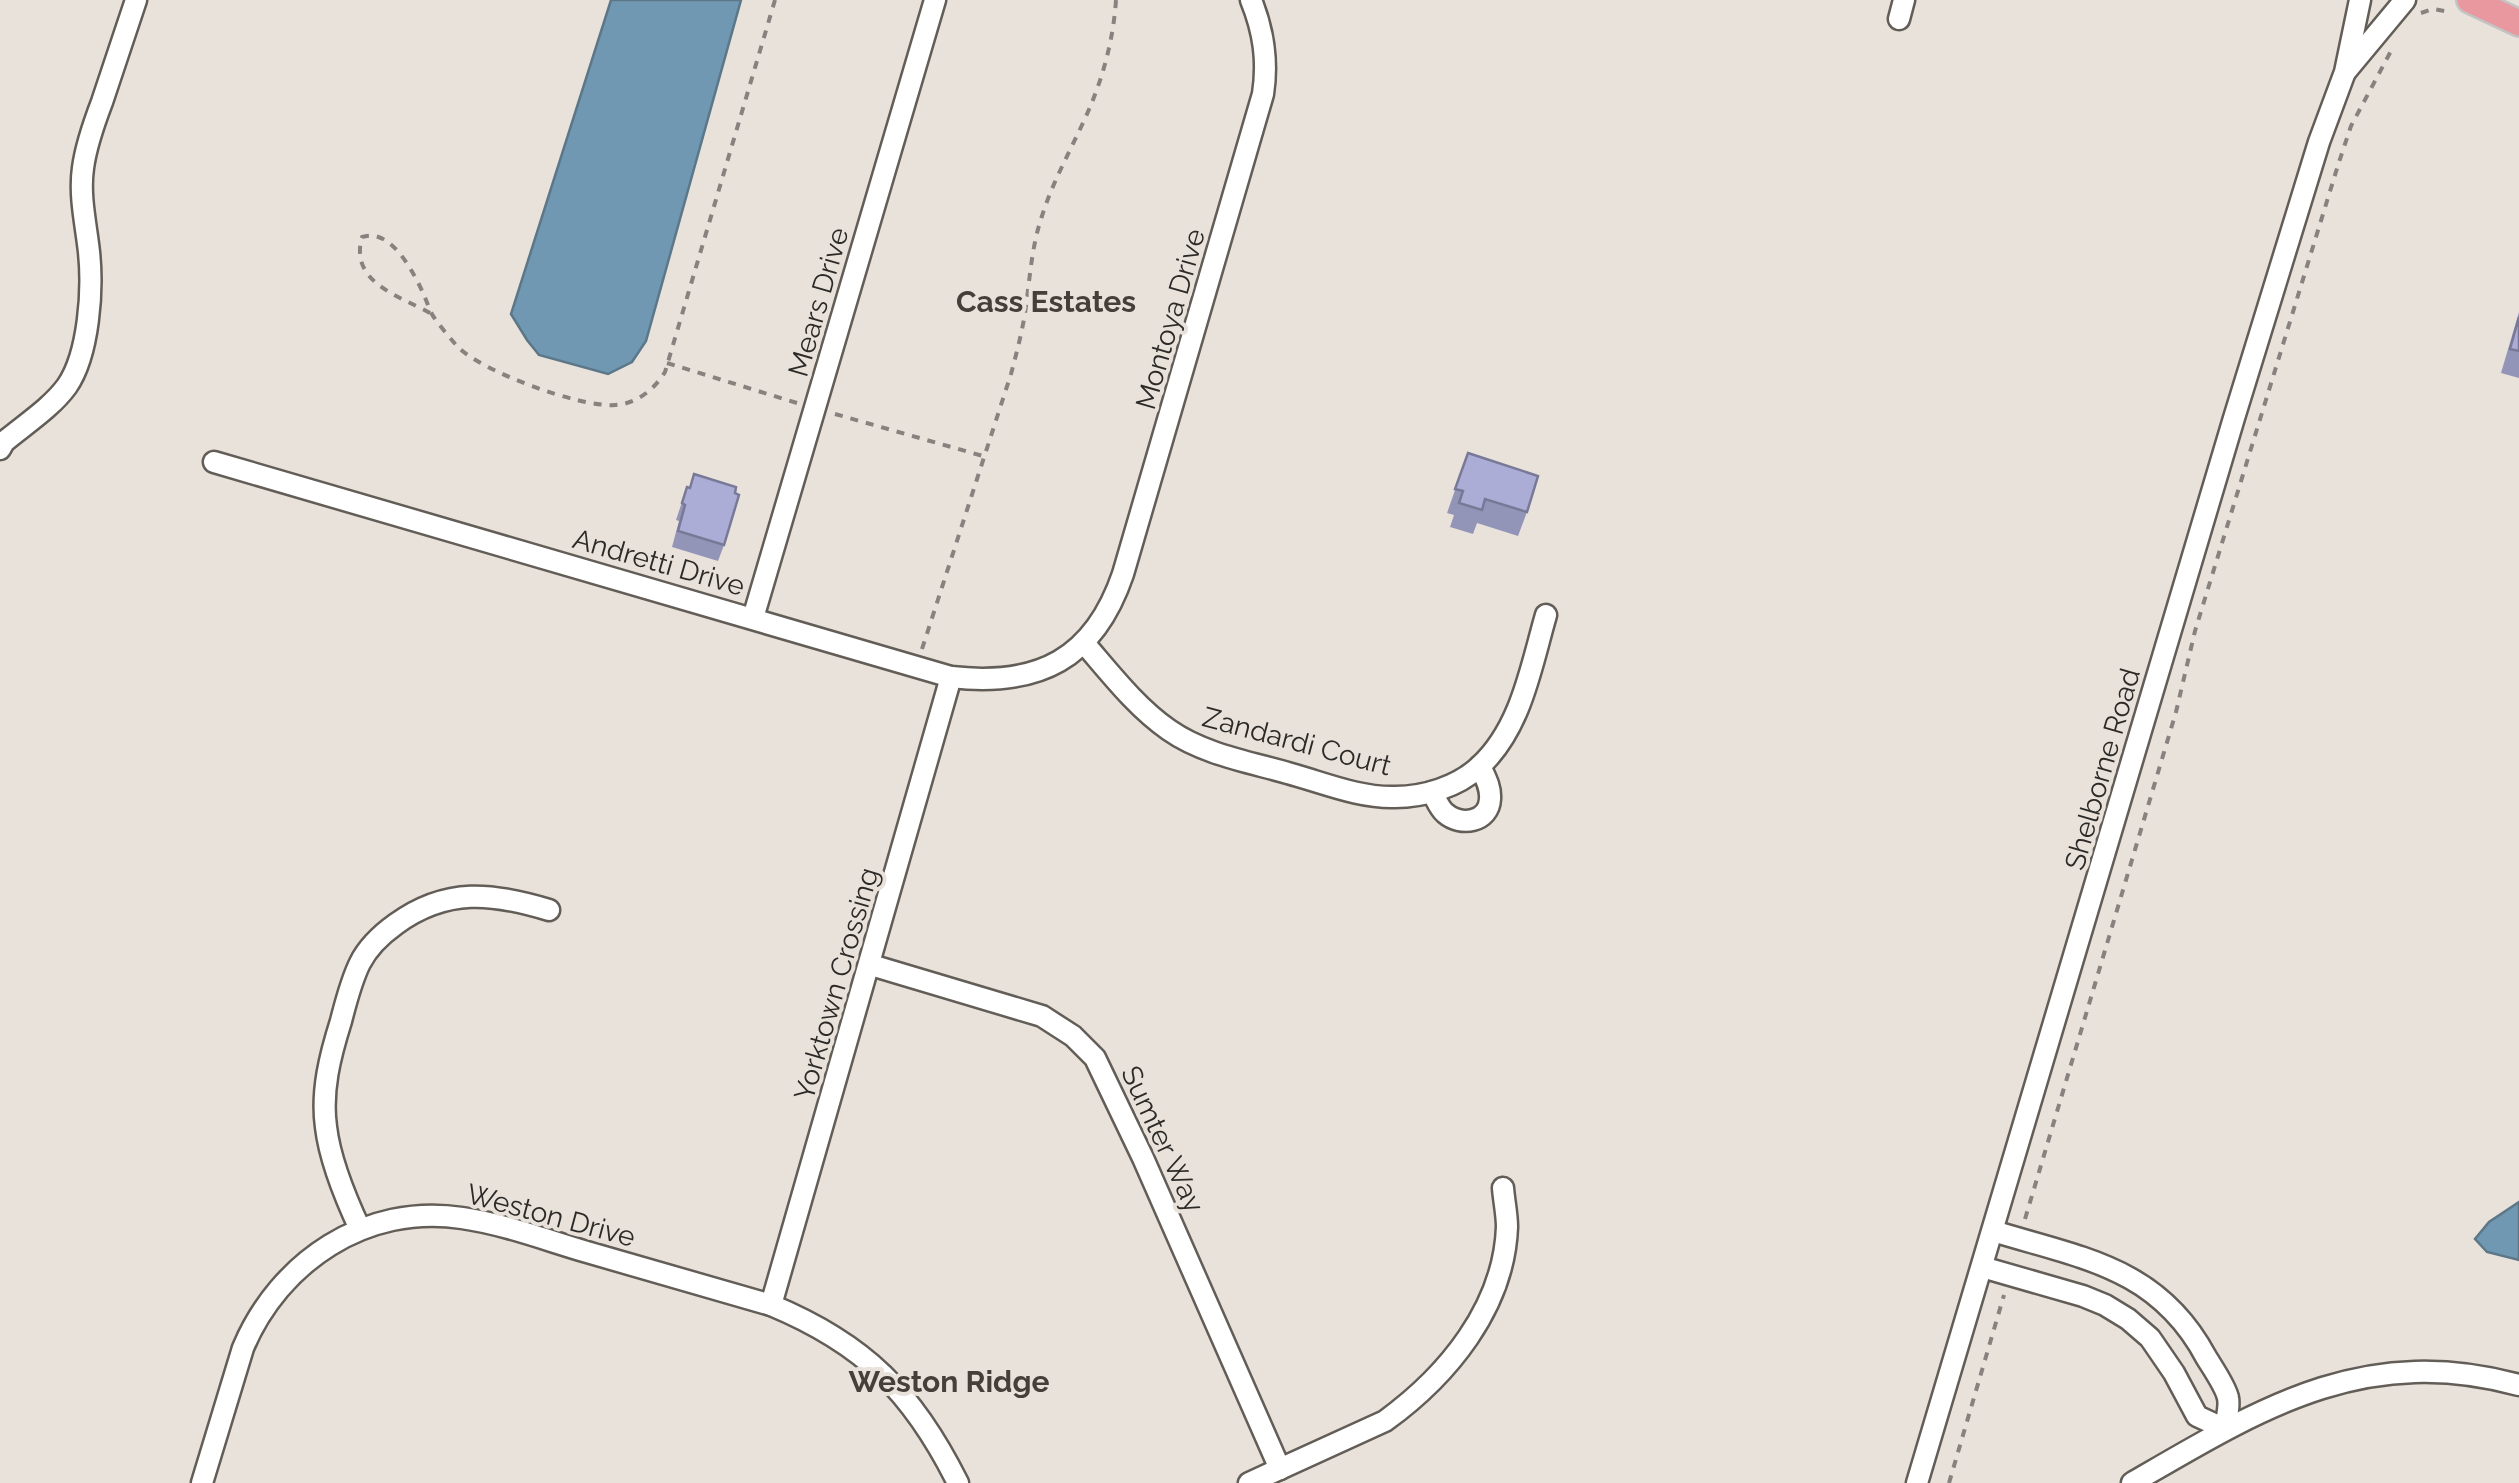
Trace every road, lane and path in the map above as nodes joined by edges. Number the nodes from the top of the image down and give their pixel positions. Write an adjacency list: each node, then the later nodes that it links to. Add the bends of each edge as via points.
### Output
1 (136, 0): 13 (street, via 83,167 90,288 77,362 57,398)
2 (775, 0): 12 (path, via 664,372 651,389 613,406 558,395 468,357)
3 (935, 0): 16 (street, Mears Drive)
4 (1116, 0): 18 (path, via 1101,76 1042,215 1012,374)
5 (1251, 0): 17 (street, Montoya Drive, via 1266,60 1263,94 1123,574 1110,608)
6 (2360, 0): 11 (street, Shelborne Road)
7 (2411, 8): 8 (path); 11 (street, Shelborne Road)
8 (2466, 8): 9 (main road)
9 (2519, 22)
10 (2392, 50): 27 (path, via 2339,162)
11 (2345, 72): 26 (street, Shelborne Road, via 2256,345)
12 (430, 312): 12 (path, via 395,248 376,235 362,236 372,280)
13 (0, 449)
14 (214, 462): 16 (street, Andretti Drive)
15 (1546, 615): 20 (street, Zandardi Court, via 1515,716)
16 (753, 618): 18 (street, Andretti Drive)
17 (1084, 643): 19 (street, Andretti Drive, via 1022,676); 21 (street, Zandardi Court, via 1151,715 1196,745 1359,793 1390,798)
18 (917, 666): 19 (street, Andretti Drive)
19 (952, 677): 23 (street, Yorktown Crossing)
20 (1480, 766): 21 (street, Zandardi Court); 21 (street, via 1490,802 1480,818 1447,815)
21 (1432, 792)
22 (550, 910): 25 (street, via 501,897 437,901 385,932 360,962 328,1064 324,1105 328,1140)
23 (870, 964): 30 (street, Yorktown Crossing); 33 (street, Sumter Way, via 1042,1016 1095,1058)
24 (1503, 1188): 33 (street, via 1501,1264 1460,1350 1385,1421)
25 (360, 1229): 30 (street, Weston Drive, via 410,1217 459,1217); 34 (street, Weston Drive, via 307,1260 262,1310 243,1348)
26 (1992, 1232): 27 (street); 28 (street, Shelborne Road)
27 (2019, 1240): 32 (street, via 2126,1274 2169,1306 2199,1343 2228,1398)
28 (1982, 1267): 29 (street); 37 (street, Shelborne Road)
29 (2010, 1275): 32 (street, via 2083,1296 2128,1319 2150,1338 2198,1416); 38 (path)
30 (771, 1305): 35 (street, Weston Drive, via 834,1337 893,1383)
31 (2519, 1384): 32 (street, via 2442,1372 2372,1375 2301,1394)
32 (2225, 1429): 39 (street)
33 (1280, 1469): 36 (street)
34 (202, 1483)
35 (958, 1483)
36 (1249, 1483)
37 (1917, 1483)
38 (1949, 1483)
39 (2132, 1483)

